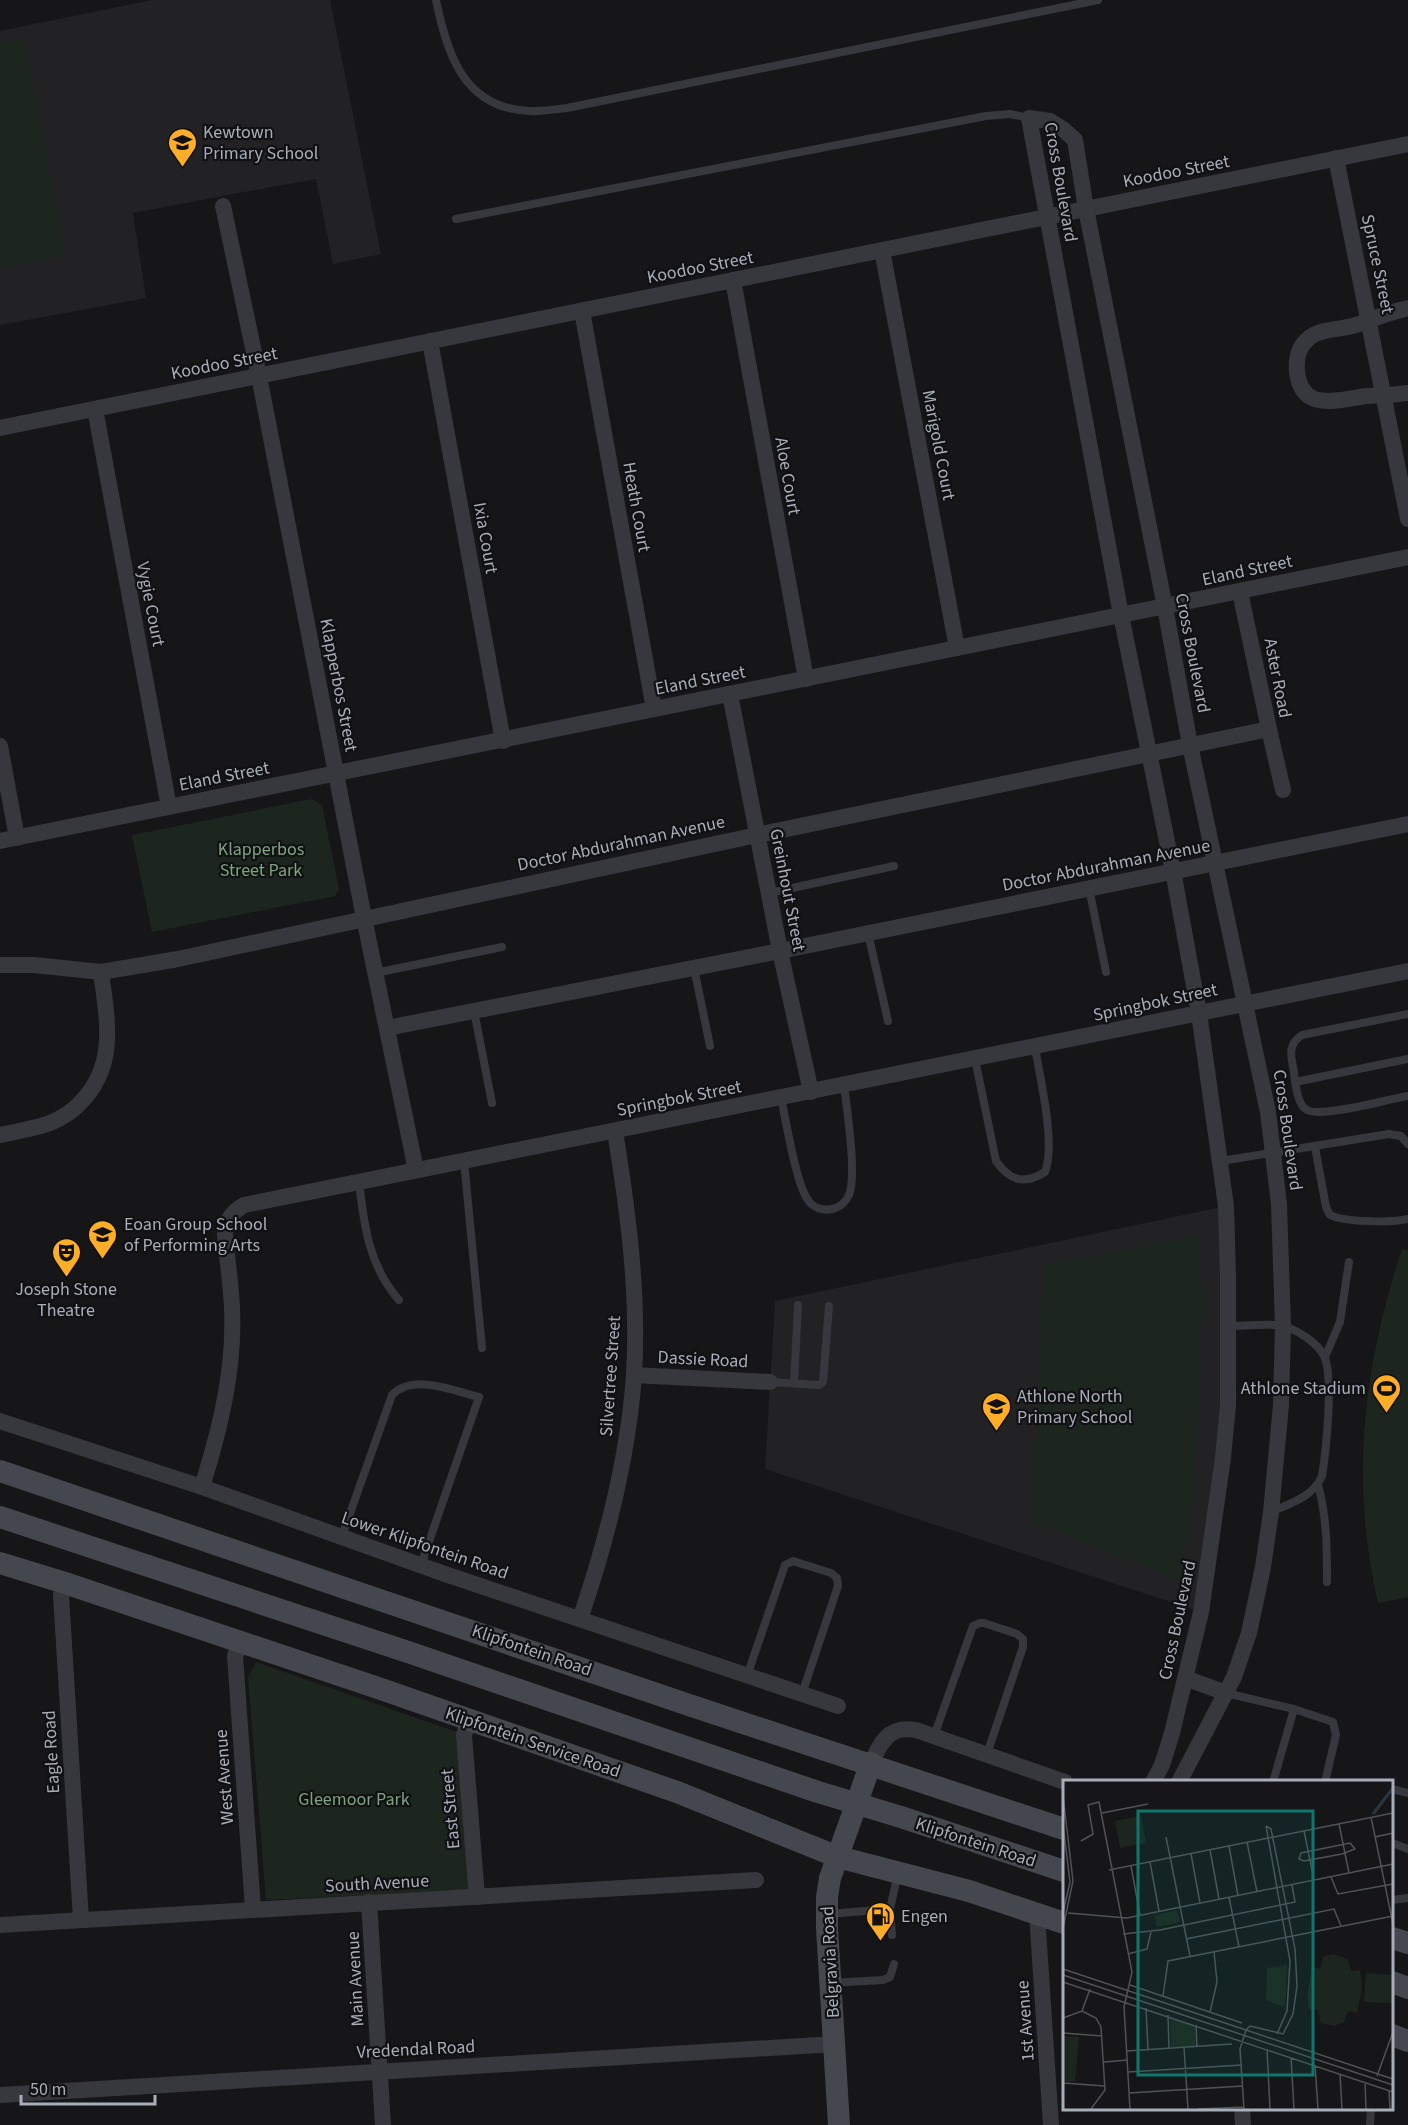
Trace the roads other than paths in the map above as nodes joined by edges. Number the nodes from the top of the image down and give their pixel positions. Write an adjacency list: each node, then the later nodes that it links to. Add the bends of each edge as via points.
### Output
1 (436, 0): 2 (lane, via 453,61 470,87 496,105 529,111 567,108)
2 (1098, 0)
3 (1029, 118): 7 (street, Cross Boulevard, via 1050,122 1075,140); 8 (street, Cross Boulevard); 9 (lane, via 1010,114 986,116)
4 (1408, 144): 5 (street, Koodoo Street)
5 (1336, 158): 7 (street, Koodoo Street); 14 (street, Spruce Street)
6 (223, 206): 16 (street, Klapperbos Street)
7 (1086, 209): 8 (street, Koodoo Street); 24 (street, Cross Boulevard)
8 (1047, 217): 10 (street, Koodoo Street); 25 (street, Cross Boulevard)
9 (456, 219)
10 (882, 250): 11 (street, Koodoo Street); 26 (street, Marigold Court)
11 (733, 280): 13 (street, Koodoo Street); 27 (street, Aloe Court)
12 (1408, 308): 14 (street)
13 (582, 311): 15 (street, Koodoo Street); 29 (street, Heath Court)
14 (1369, 320): 18 (street, Spruce Street); 18 (street, via 1308,339 1298,354 1298,380 1303,390 1321,402)
15 (430, 341): 16 (street, Koodoo Street); 31 (street, Ixia Court)
16 (259, 376): 19 (street, Koodoo Street); 35 (street, Klapperbos Street)
17 (1408, 393): 18 (street)
18 (1384, 396): 21 (street, Spruce Street)
19 (95, 409): 20 (street, Koodoo Street); 37 (street, Vygie Court)
20 (0, 428)
21 (1408, 519)
22 (1408, 557): 23 (street, Eland Street)
23 (1240, 592): 24 (street, Eland Street); 30 (street, Aster Road)
24 (1165, 607): 25 (street, Eland Street); 32 (street, Cross Boulevard)
25 (1121, 615): 26 (street, Eland Street); 34 (street, Cross Boulevard)
26 (957, 648): 27 (street, Eland Street)
27 (806, 679): 28 (street, Eland Street)
28 (730, 694): 29 (street, Eland Street); 39 (street, Greinhout Street)
29 (654, 709): 31 (street, Eland Street)
30 (1269, 729): 32 (street, Aster Road); 36 (street)
31 (502, 741): 35 (street, Eland Street)
32 (1191, 745): 34 (street, Aster Road); 42 (street, Cross Boulevard)
33 (0, 746): 40 (street)
34 (1149, 753): 39 (street, Doctor Abdurahman Avenue); 44 (street, Cross Boulevard)
35 (336, 773): 37 (street, Eland Street); 47 (street, Klapperbos Street)
36 (1283, 790)
37 (169, 807): 40 (street, Eland Street)
38 (1408, 824): 42 (street, Doctor Abdurahman Avenue)
39 (757, 835): 46 (street, Greinhout Street); 47 (street, Doctor Abdurahman Avenue)
40 (17, 837): 41 (street, Eland Street)
41 (0, 841)
42 (1216, 863): 44 (street, Doctor Abdurahman Avenue); 57 (street, Cross Boulevard)
43 (894, 866): 46 (lane)
44 (1173, 871): 45 (street, Doctor Abdurahman Avenue); 59 (street, Cross Boulevard)
45 (1089, 888): 48 (street, Doctor Abdurahman Avenue); 55 (lane)
46 (769, 893): 50 (street, Greinhout Street)
47 (364, 918): 54 (street, Doctor Abdurahman Avenue); 56 (street, Klapperbos Street)
48 (868, 933): 50 (street, Doctor Abdurahman Avenue); 61 (lane)
49 (502, 947): 56 (lane)
50 (780, 951): 52 (street, Doctor Abdurahman Avenue); 69 (street, Greinhout Street)
51 (0, 965): 54 (street, Doctor Abdurahman Avenue)
52 (694, 968): 58 (street, Doctor Abdurahman Avenue); 63 (lane)
53 (1408, 971): 57 (street, Springbok Street)
54 (101, 972): 74 (street, via 107,1050 102,1073 91,1093 76,1108 52,1122)
55 (1106, 972)
56 (375, 973): 62 (street, Klapperbos Street)
57 (1245, 1004): 59 (street, Springbok Street); 77 (street, Cross Boulevard)
58 (474, 1011): 62 (street, Doctor Abdurahman Avenue); 72 (lane)
59 (1199, 1013): 64 (street, Springbok Street); 79 (street, Cross Boulevard)
60 (1408, 1014): 67 (lane, via 1302,1035 1294,1040 1291,1049)
61 (888, 1020)
62 (387, 1028): 80 (street, Klapperbos Street)
63 (710, 1047)
64 (1035, 1047): 65 (street, Springbok Street); 65 (lane, via 1049,1162 1045,1172 1027,1179 1015,1179 1004,1173 996,1161)
65 (975, 1059): 68 (street, Springbok Street)
66 (1408, 1059): 67 (lane)
67 (1295, 1082): 70 (lane, via 1302,1106 1316,1112)
68 (844, 1085): 69 (street, Springbok Street); 71 (lane, via 852,1179 849,1196 833,1209 824,1210 807,1200)
69 (811, 1092): 71 (street, Springbok Street)
70 (1408, 1096)
71 (782, 1098): 73 (street, Springbok Street)
72 (492, 1103)
73 (615, 1131): 78 (street, Springbok Street); 91 (street, Silvertree Street, via 630,1236)
74 (0, 1135)
75 (1408, 1144): 76 (lane, via 1401,1136 1389,1134)
76 (1316, 1147): 77 (lane); 82 (lane, via 1330,1215 1392,1222)
77 (1273, 1154): 79 (lane); 88 (street, Cross Boulevard, via 1279,1204)
78 (464, 1161): 80 (street, Springbok Street); 89 (lane)
79 (1221, 1161): 87 (street, Cross Boulevard, via 1226,1206)
80 (416, 1170): 81 (street, Springbok Street)
81 (359, 1182): 84 (lane, via 376,1266); 97 (street, Springbok Street, via 244,1205 230,1216 225,1234 232,1310 231,1350 226,1396)
82 (1408, 1219)
83 (1349, 1262): 90 (lane, via 1340,1323)
84 (399, 1300)
85 (798, 1305): 93 (lane)
86 (829, 1306): 93 (lane, via 823,1382)
87 (1228, 1326): 88 (lane); 108 (street, Cross Boulevard, via 1223,1458 1201,1612)
88 (1283, 1326): 90 (lane, via 1313,1343); 98 (street, Cross Boulevard, via 1281,1405)
89 (482, 1348)
90 (1324, 1357): 96 (lane, via 1328,1388 1324,1461)
91 (634, 1375): 92 (street, Dassie Road); 105 (street, Silvertree Street, via 614,1508)
92 (770, 1382): 93 (lane)
93 (794, 1383)
94 (0, 1421): 97 (street, Lower Klipfontein Road)
95 (0, 1471): 116 (main road, Klipfontein Road)
96 (1318, 1485): 98 (lane, via 1298,1500); 103 (lane, via 1326,1532)
97 (202, 1487): 100 (street, Lower Klipfontein Road)
98 (1271, 1512): 109 (street, Cross Boulevard, via 1249,1633)
99 (0, 1516): 124 (main road, Klipfontein Road)
100 (342, 1536): 102 (street, Lower Klipfontein Road); 102 (lane, via 392,1395 407,1385 423,1384 479,1396)
101 (0, 1563): 104 (main road, Klipfontein Service Road)
102 (421, 1565): 105 (street, Lower Klipfontein Road)
103 (1326, 1582)
104 (66, 1583): 106 (main road, Klipfontein Service Road); 140 (street, Eagle Road, via 61,1595)
105 (580, 1619): 107 (street, Lower Klipfontein Road)
106 (241, 1642): 113 (main road, Klipfontein Service Road); 136 (street, West Avenue, via 236,1656)
107 (747, 1676): 110 (street, Lower Klipfontein Road); 110 (lane, via 785,1564 796,1562 831,1573 838,1586)
108 (1185, 1678): 109 (street); 117 (street, Cross Boulevard, via 1162,1765)
109 (1226, 1693): 112 (lane); 118 (street, Cross Boulevard)
110 (802, 1694): 111 (street, Lower Klipfontein Road)
111 (838, 1706)
112 (1294, 1709): 119 (lane); 120 (lane, via 1331,1720 1335,1725 1334,1747)
113 (469, 1720): 128 (main road, Klipfontein Service Road, via 707,1803); 132 (street, East Street, via 464,1735)
114 (934, 1736): 115 (street); 115 (lane, via 973,1626 984,1623 1017,1634 1023,1639 1023,1647); 116 (street, via 906,1728 896,1730 881,1742)
115 (987, 1754): 121 (street)
116 (871, 1763): 124 (main road, Belgravia Road); 125 (main road, Klipfontein Road)
117 (1154, 1780)
118 (1180, 1780)
119 (1274, 1780)
120 (1325, 1780)
121 (1063, 1781)
122 (1393, 1790): 123 (lane)
123 (1408, 1793)
124 (856, 1803): 128 (main road, Belgravia Road); 129 (main road, Klipfontein Road)
125 (1063, 1828)
126 (1393, 1843): 127 (lane)
127 (1408, 1849)
128 (838, 1857): 130 (main road, Klipfontein Service Road); 138 (main road, Belgravia Road, via 828,1886)
129 (1063, 1870)
130 (898, 1873): 137 (lane); 139 (main road, Klipfontein Service Road)
131 (756, 1880): 132 (street, South Avenue)
132 (477, 1897): 135 (street, South Avenue)
133 (1408, 1898): 134 (lane)
134 (1393, 1900)
135 (369, 1902): 136 (street, South Avenue); 153 (street, Main Avenue)
136 (253, 1909): 140 (street, South Avenue)
137 (890, 1909): 138 (lane); 143 (lane)
138 (826, 1914): 148 (main road, Belgravia Road)
139 (1037, 1914): 141 (main road, Klipfontein Service Road); 159 (street, 1st Avenue)
140 (81, 1920): 142 (street, South Avenue)
141 (1063, 1922)
142 (0, 1925)
143 (892, 1935)
144 (1393, 1938): 145 (main road)
145 (1408, 1943)
146 (894, 1964): 148 (lane, via 890,1977 883,1980)
147 (1393, 1982): 149 (main road)
148 (830, 1983): 152 (main road, Belgravia Road)
149 (1408, 1988)
150 (1393, 2035): 151 (main road)
151 (1408, 2041)
152 (835, 2044): 153 (street, Vredendal Road); 158 (main road, Belgravia Road)
153 (380, 2070): 154 (street, Vredendal Road); 157 (street, Main Avenue)
154 (0, 2095)
155 (1242, 2110): 160 (street)
156 (1371, 2110): 161 (lane)
157 (383, 2125)
158 (839, 2125)
159 (1051, 2125)
160 (1243, 2125)
161 (1370, 2125)

